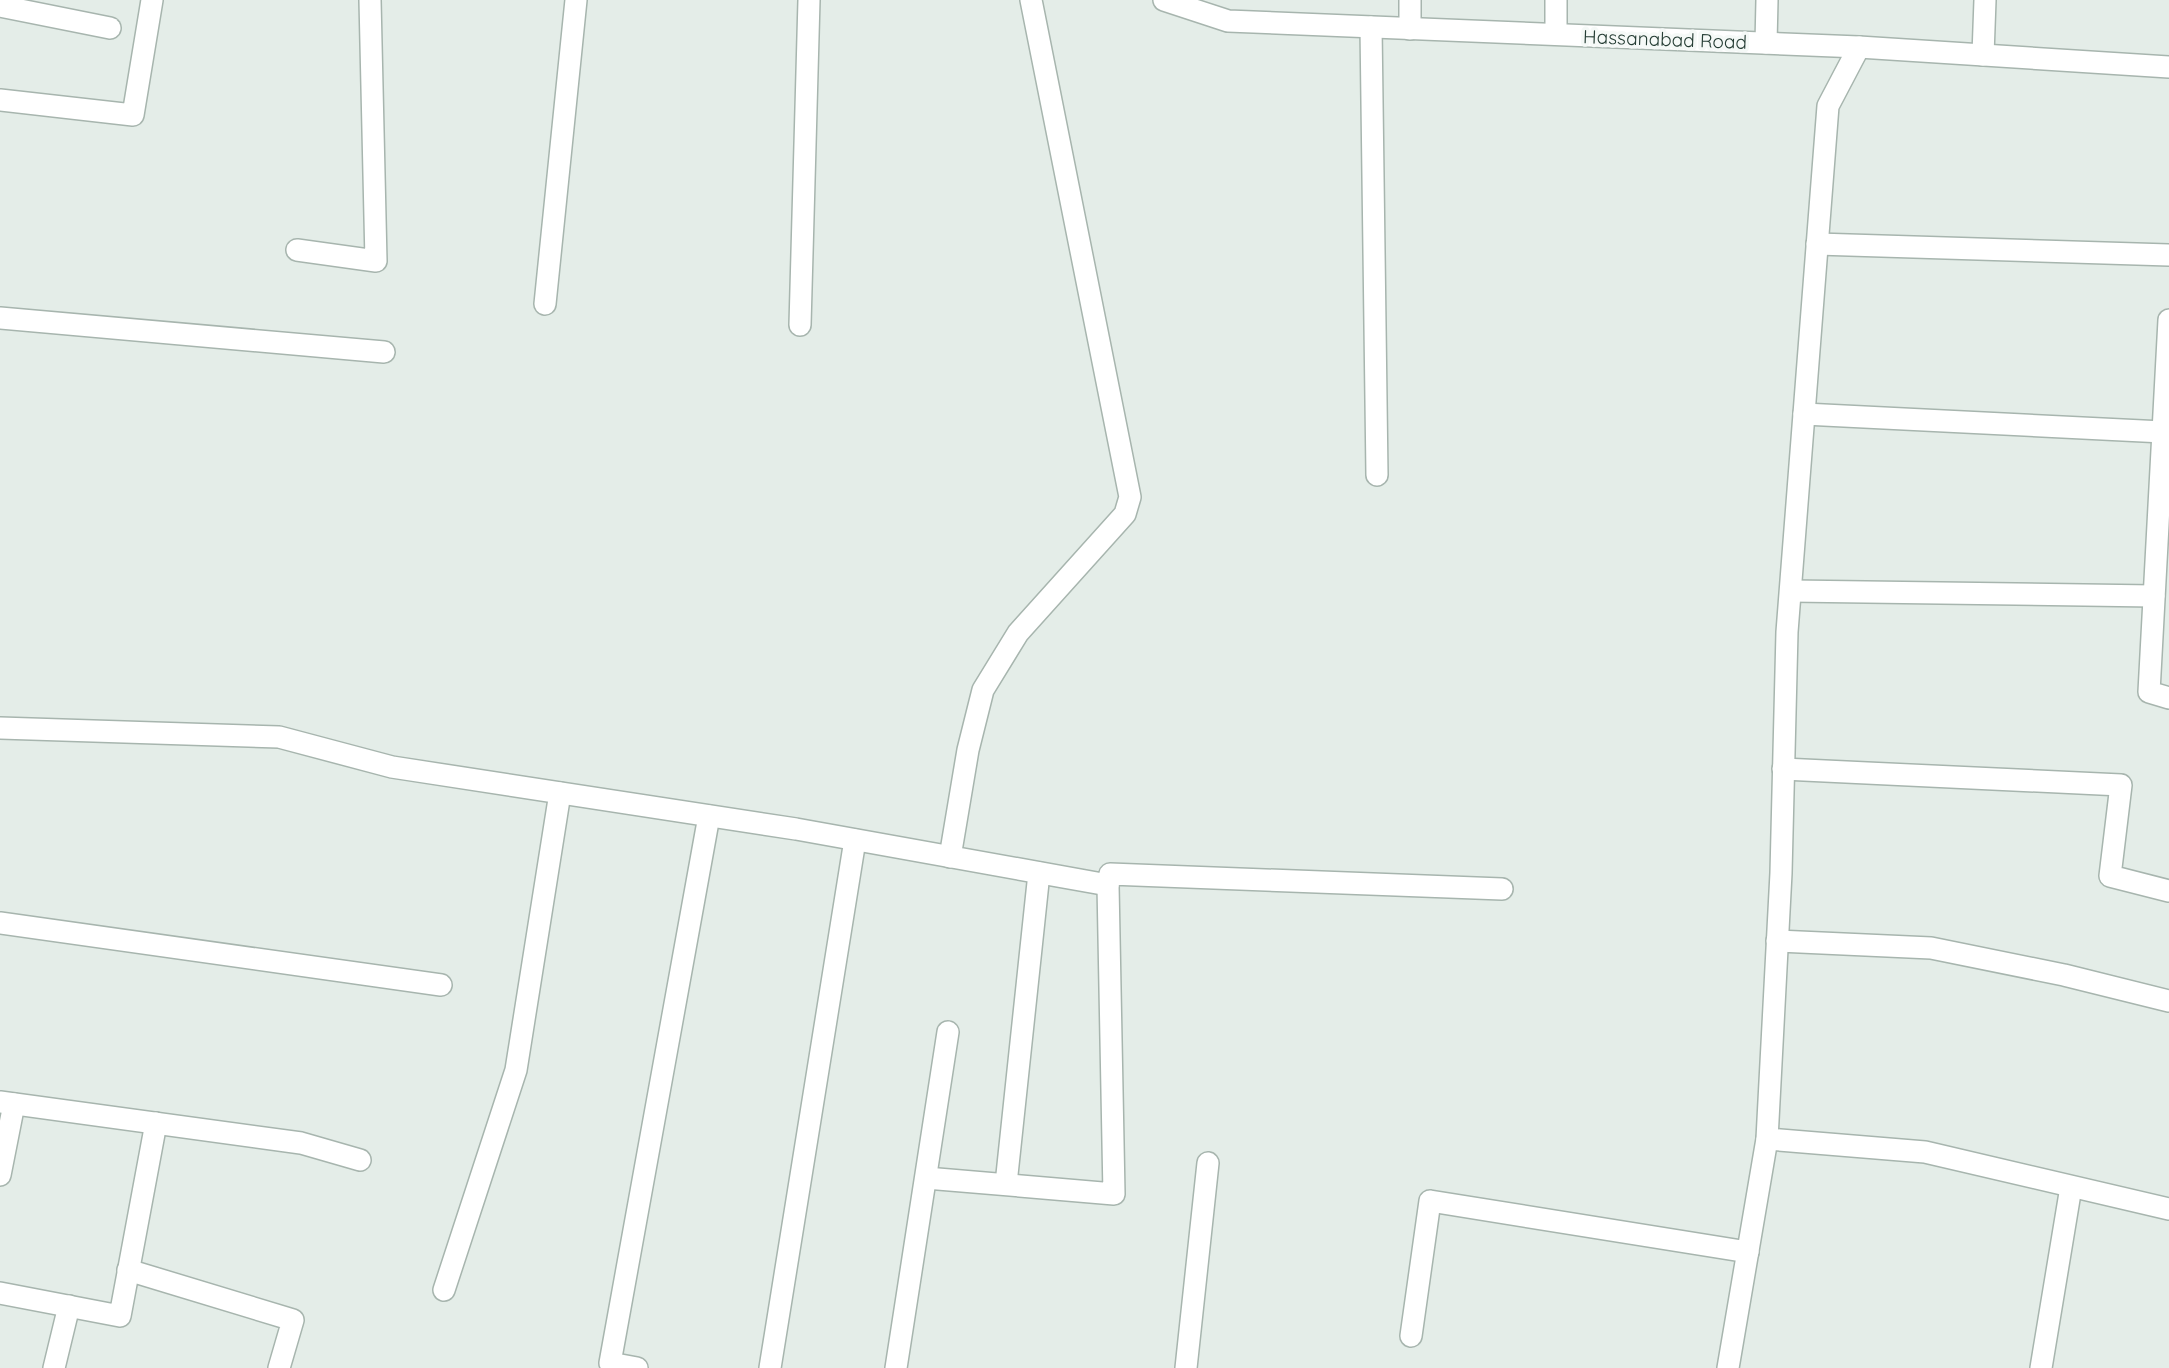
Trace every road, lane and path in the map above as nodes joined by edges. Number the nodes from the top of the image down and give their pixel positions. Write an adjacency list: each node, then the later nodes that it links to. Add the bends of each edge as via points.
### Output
1 (152, 0): 20 (street, via 133,115)
2 (370, 0): 22 (street, via 376,261)
3 (576, 0): 24 (street)
4 (809, 0): 27 (street)
5 (1031, 0): 41 (street, via 1130,497 1125,514 1018,633 984,690 968,750)
6 (1164, 0): 12 (street, Hassanabad Road, via 1228,21)
7 (1410, 0): 14 (street)
8 (1556, 0): 15 (street)
9 (1767, 0): 16 (street)
10 (1985, 0): 18 (street)
11 (0, 6): 13 (street)
12 (1371, 27): 14 (street, Hassanabad Road); 32 (street)
13 (110, 28)
14 (1410, 29): 15 (street, Hassanabad Road)
15 (1556, 34): 16 (street, Hassanabad Road)
16 (1766, 43): 17 (street, Hassanabad Road)
17 (1858, 47): 18 (street, Hassanabad Road); 21 (street, via 1828,106)
18 (1983, 55): 19 (street, Hassanabad Road)
19 (2169, 67)
20 (0, 100)
21 (1817, 244): 23 (street); 29 (street)
22 (297, 250)
23 (2169, 255)
24 (545, 304)
25 (0, 318): 28 (street)
26 (2169, 320): 30 (street)
27 (800, 325)
28 (384, 352)
29 (1804, 414): 30 (street); 33 (street)
30 (2163, 432): 31 (street)
31 (2165, 459): 34 (street)
32 (1377, 475)
33 (1791, 591): 34 (street); 37 (street)
34 (2154, 596): 35 (street, via 2149,692)
35 (2169, 698)
36 (0, 728): 38 (street, via 279,737 392,767)
37 (1783, 769): 45 (street, via 2121,785 2110,876); 47 (street)
38 (560, 793): 39 (street); 63 (street, via 516,1070)
39 (709, 816): 40 (street); 69 (street, via 610,1363)
40 (855, 840): 41 (street); 70 (street)
41 (950, 857): 42 (street)
42 (1039, 873): 43 (street); 58 (street)
43 (1108, 885): 44 (street, via 1110,874); 58 (street, via 1114,1194)
44 (1502, 889)
45 (2169, 891)
46 (0, 923): 48 (street)
47 (1777, 941): 49 (street, via 1930,948); 53 (street)
48 (440, 985)
49 (2169, 1001)
50 (948, 1032): 57 (street)
51 (7, 1103): 52 (street); 56 (street)
52 (156, 1123): 54 (street, via 301,1143); 62 (street)
53 (1767, 1139): 59 (street, via 1925,1152); 61 (street)
54 (360, 1160)
55 (1208, 1163): 72 (street)
56 (0, 1175)
57 (926, 1178): 58 (street); 71 (street)
58 (1006, 1184)
59 (2071, 1187): 60 (street); 74 (street)
60 (2169, 1209)
61 (1748, 1252): 66 (street, via 1430,1201); 73 (street)
62 (128, 1270): 65 (street, via 120,1316); 68 (street, via 293,1320)
63 (444, 1290)
64 (0, 1293): 65 (street)
65 (69, 1306): 67 (street)
66 (1411, 1336)
67 (54, 1368)
68 (279, 1368)
69 (636, 1368)
70 (770, 1368)
71 (896, 1368)
72 (1186, 1368)
73 (1728, 1368)
74 (2041, 1368)

